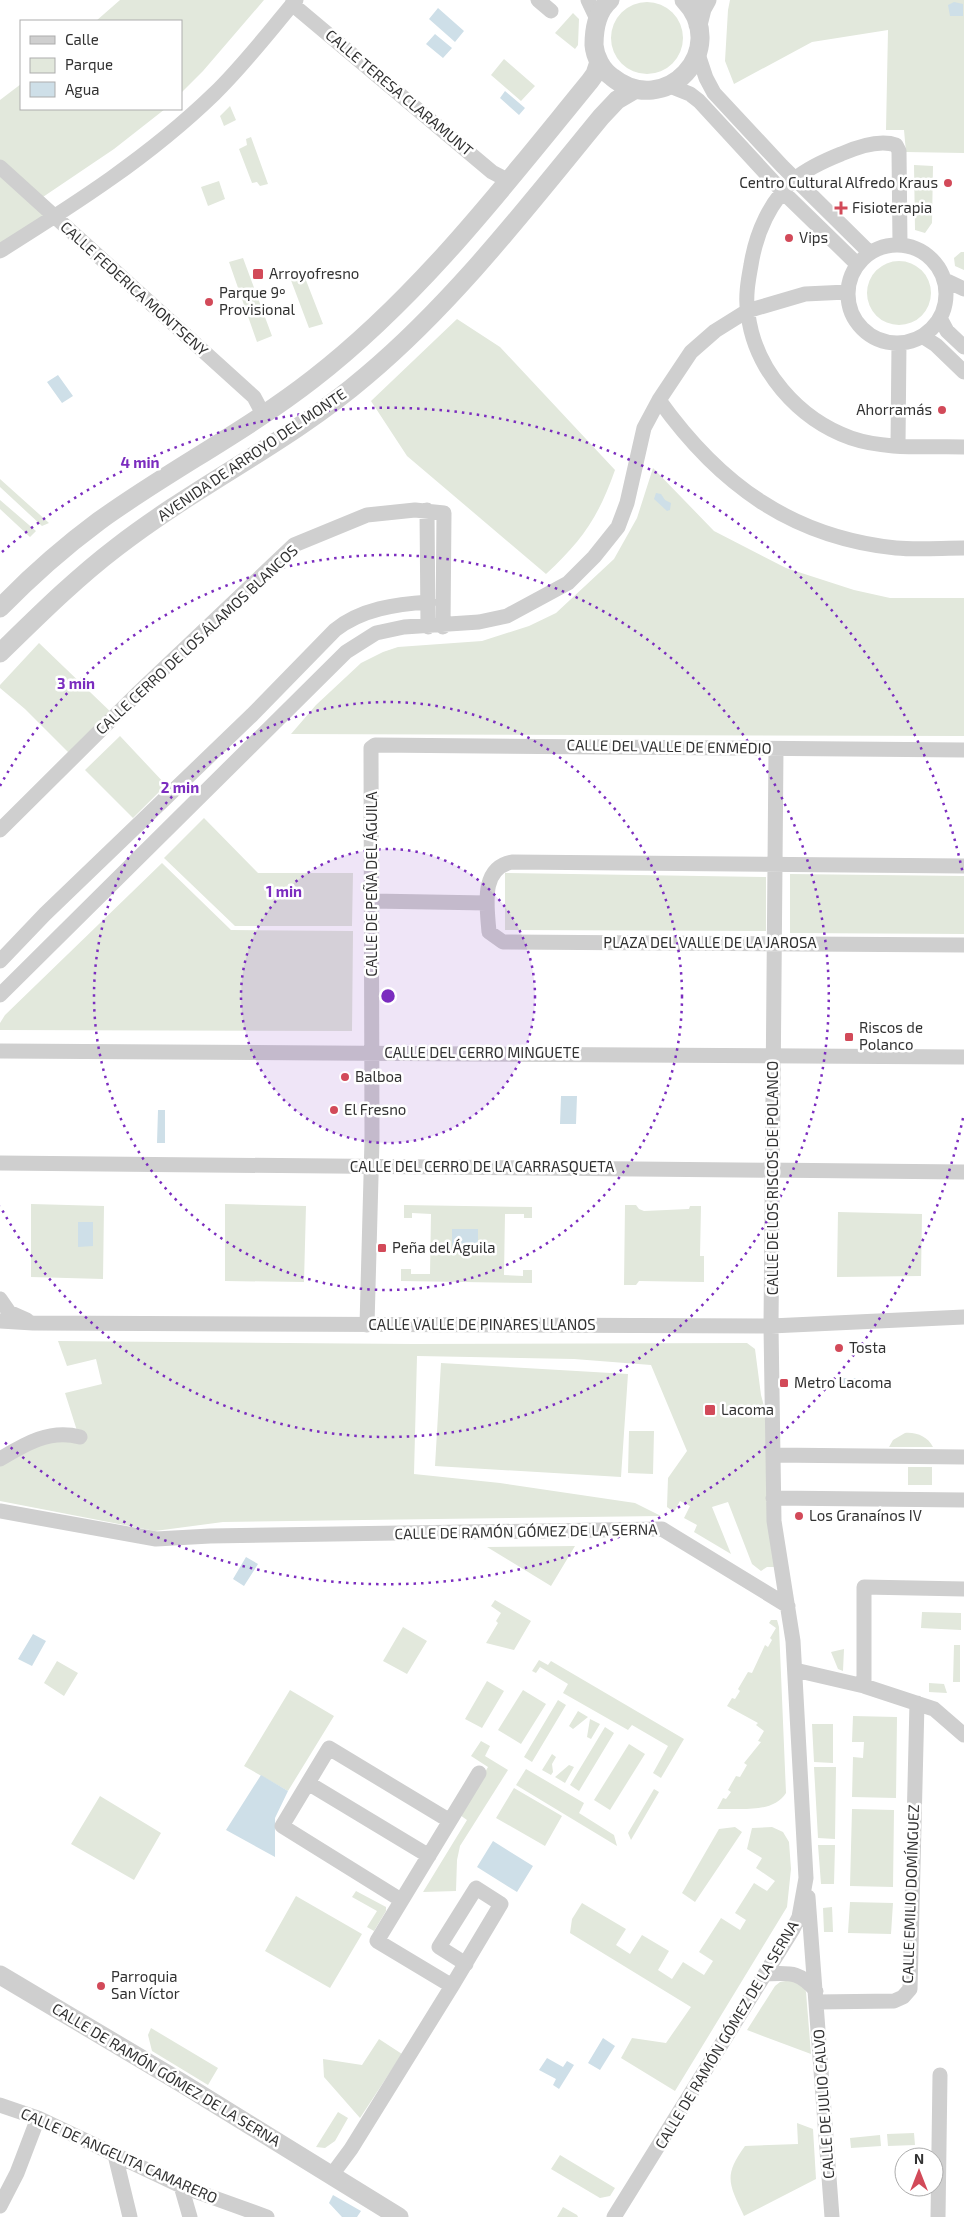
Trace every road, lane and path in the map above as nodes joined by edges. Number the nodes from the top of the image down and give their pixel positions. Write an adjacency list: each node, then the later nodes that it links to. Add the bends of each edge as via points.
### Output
1 (538, 0): 7 (street)
2 (588, 0): 8 (street)
3 (610, 0): 8 (street)
4 (684, 0): 9 (street)
5 (707, 0): 9 (street)
6 (294, 2): 16 (street, CALLE TERESA CLARAMUNT, via 492,172); 18 (street, via 217,91 184,122 133,163)
7 (551, 11)
8 (597, 19): 11 (street, via 595,50)
9 (698, 25): 10 (street)
10 (698, 54): 12 (street, via 682,78); 15 (street, via 714,93)
11 (599, 62): 13 (street, via 614,79); 16 (street, AVENIDA DE ARROYO DEL MONTE, via 595,74)
12 (670, 86): 13 (street, via 652,91); 17 (street, via 699,101)
13 (634, 90): 43 (street, AVENIDA DE ARROYO DEL MONTE, via 617,100 601,117 492,248 425,321 366,376 312,419 118,546 64,590)
14 (0, 167): 18 (street, CALLE FEDERICA MONTSENY)
15 (795, 179): 17 (street); 19 (street, via 849,150 889,142 896,145 899,151); 21 (street)
16 (507, 180): 35 (street, AVENIDA DE ARROYO DEL MONTE, via 407,295 312,380)
17 (784, 192): 22 (street); 28 (street, via 769,210 754,245)
18 (54, 217): 20 (street); 35 (street, CALLE FEDERICA MONTSENY, via 254,397)
19 (900, 244): 21 (street); 23 (street, via 929,256)
20 (0, 251)
21 (869, 252): 22 (street)
22 (857, 264): 25 (street)
23 (944, 280): 24 (street); 27 (street)
24 (964, 289)
25 (847, 292): 28 (street, via 805,294); 31 (street, via 853,318 862,329 879,339)
26 (964, 298): 27 (street)
27 (945, 303): 29 (street)
28 (747, 311): 34 (street, via 715,331 691,352); 36 (street, via 764,362 775,383 794,402 820,424 852,439)
29 (940, 318): 30 (street); 32 (street, via 947,331)
30 (922, 336): 31 (street); 33 (street, via 936,344)
31 (899, 343): 36 (street)
32 (964, 348)
33 (964, 372)
34 (659, 400): 39 (street, via 704,453 744,492 788,519 826,535 896,548); 42 (street, via 644,428 627,504 618,527 594,557 568,583 507,616)
35 (263, 414): 41 (street, AVENIDA DE ARROYO DEL MONTE, via 101,520 62,550)
36 (898, 445): 37 (street)
37 (964, 447)
38 (427, 510): 40 (street); 42 (street, via 444,513); 47 (street, CALLE CERRO DE LOS ÁLAMOS BLANCOS, via 367,515 294,545)
39 (964, 548)
40 (428, 602): 42 (street); 54 (street, via 396,604 346,621 335,630)
41 (0, 608)
42 (435, 627): 55 (street, via 404,627 376,633 346,652)
43 (0, 654)
44 (375, 745): 45 (street, CALLE DEL VALLE DE ENMEDIO); 50 (street, CALLE DE PEÑA DEL ÁGUILA, via 372,748)
45 (776, 749): 46 (street, CALLE DEL VALLE DE ENMEDIO); 48 (street, CALLE DE LOS RISCOS DE POLANCO)
46 (964, 750)
47 (0, 830)
48 (776, 864): 49 (street, PLAZA DEL VALLE DE LA JAROSA); 51 (street, PLAZA DEL VALLE DE LA JAROSA, via 512,862 501,864 492,871); 52 (street, CALLE DE LOS RISCOS DE POLANCO)
49 (964, 866)
50 (372, 901): 51 (street); 57 (street, CALLE DE PEÑA DEL ÁGUILA)
51 (487, 903): 52 (street, PLAZA DEL VALLE DE LA JAROSA, via 489,932 502,942)
52 (775, 944): 53 (street, PLAZA DEL VALLE DE LA JAROSA); 58 (street, CALLE DE LOS RISCOS DE POLANCO)
53 (964, 945)
54 (0, 961)
55 (0, 995)
56 (0, 1051): 57 (street, CALLE DEL CERRO MINGUETE)
57 (372, 1053): 58 (street, CALLE DEL CERRO MINGUETE); 61 (street, CALLE DE PEÑA DEL ÁGUILA)
58 (774, 1056): 59 (street, CALLE DEL CERRO MINGUETE); 62 (street, CALLE DE LOS RISCOS DE POLANCO)
59 (964, 1057)
60 (0, 1163): 61 (street, CALLE DEL CERRO DE LA CARRASQUETA)
61 (371, 1166): 62 (street, CALLE DEL CERRO DE LA CARRASQUETA); 68 (street, CALLE DE PEÑA DEL ÁGUILA)
62 (774, 1169): 63 (street, CALLE DEL CERRO DE LA CARRASQUETA); 69 (street, CALLE DE LOS RISCOS DE POLANCO)
63 (964, 1172)
64 (0, 1299): 67 (street, via 9,1312)
65 (964, 1317): 69 (street, CALLE VALLE DE PINARES LLANOS)
66 (0, 1321): 67 (street, CALLE VALLE DE PINARES LLANOS)
67 (33, 1323): 68 (street, CALLE VALLE DE PINARES LLANOS)
68 (367, 1325): 69 (street, CALLE VALLE DE PINARES LLANOS)
69 (771, 1326): 71 (street, CALLE DE LOS RISCOS DE POLANCO)
70 (80, 1438): 73 (street, via 65,1433 33,1439)
71 (774, 1455): 72 (street); 74 (street, CALLE DE LOS RISCOS DE POLANCO)
72 (964, 1457)
73 (0, 1459)
74 (774, 1498): 75 (street); 78 (street, CALLE DE LOS RISCOS DE POLANCO, via 774,1521)
75 (964, 1500)
76 (0, 1511): 78 (street, CALLE DE RAMÓN GÓMEZ DE LA SERNA, via 156,1539 662,1529)
77 (964, 1589): 80 (street, via 864,1588)
78 (788, 1606): 79 (street, CALLE DE RAMÓN GÓMEZ DE LA SERNA)
79 (795, 1670): 80 (street); 87 (street, CALLE DE RAMÓN GÓMEZ DE LA SERNA)
80 (864, 1686): 81 (street)
81 (918, 1703): 82 (street, via 934,1709); 93 (street, CALLE EMILIO DOMÍNGUEZ, via 910,1989 894,2001)
82 (964, 1734)
83 (479, 1773): 85 (street)
84 (308, 1783): 85 (street, via 329,1748); 86 (street); 88 (street, via 282,1826)
85 (450, 1821): 86 (street)
86 (428, 1856): 88 (street)
87 (806, 1878): 90 (street, CALLE DE RAMÓN GÓMEZ DE LA SERNA, via 799,1917); 93 (street, CALLE DE JULIO CALVO)
88 (401, 1900): 92 (street, via 377,1940)
89 (466, 1964): 89 (street, via 501,1904 476,1888 439,1947); 92 (street)
90 (765, 1974): 93 (street, via 792,1972 805,1978); 105 (street, CALLE DE RAMÓN GÓMEZ DE LA SERNA)
91 (0, 1975): 98 (street, CALLE DE RAMÓN GÓMEZ DE LA SERNA)
92 (452, 1986): 98 (street)
93 (817, 1996): 106 (street, CALLE DE JULIO CALVO)
94 (940, 2075): 107 (street)
95 (0, 2105): 96 (street, CALLE DE ANGELITA CAMARERO)
96 (38, 2118): 97 (street, CALLE DE ANGELITA CAMARERO); 100 (street, via 17,2173)
97 (115, 2155): 99 (street, CALLE DE ANGELITA CAMARERO); 101 (street)
98 (331, 2176): 104 (street, CALLE DE RAMÓN GÓMEZ DE LA SERNA)
99 (181, 2186): 102 (street); 103 (street, CALLE DE ANGELITA CAMARERO)
100 (0, 2206)
101 (130, 2217)
102 (190, 2217)
103 (266, 2217)
104 (399, 2217)
105 (614, 2217)
106 (832, 2217)
107 (938, 2217)

